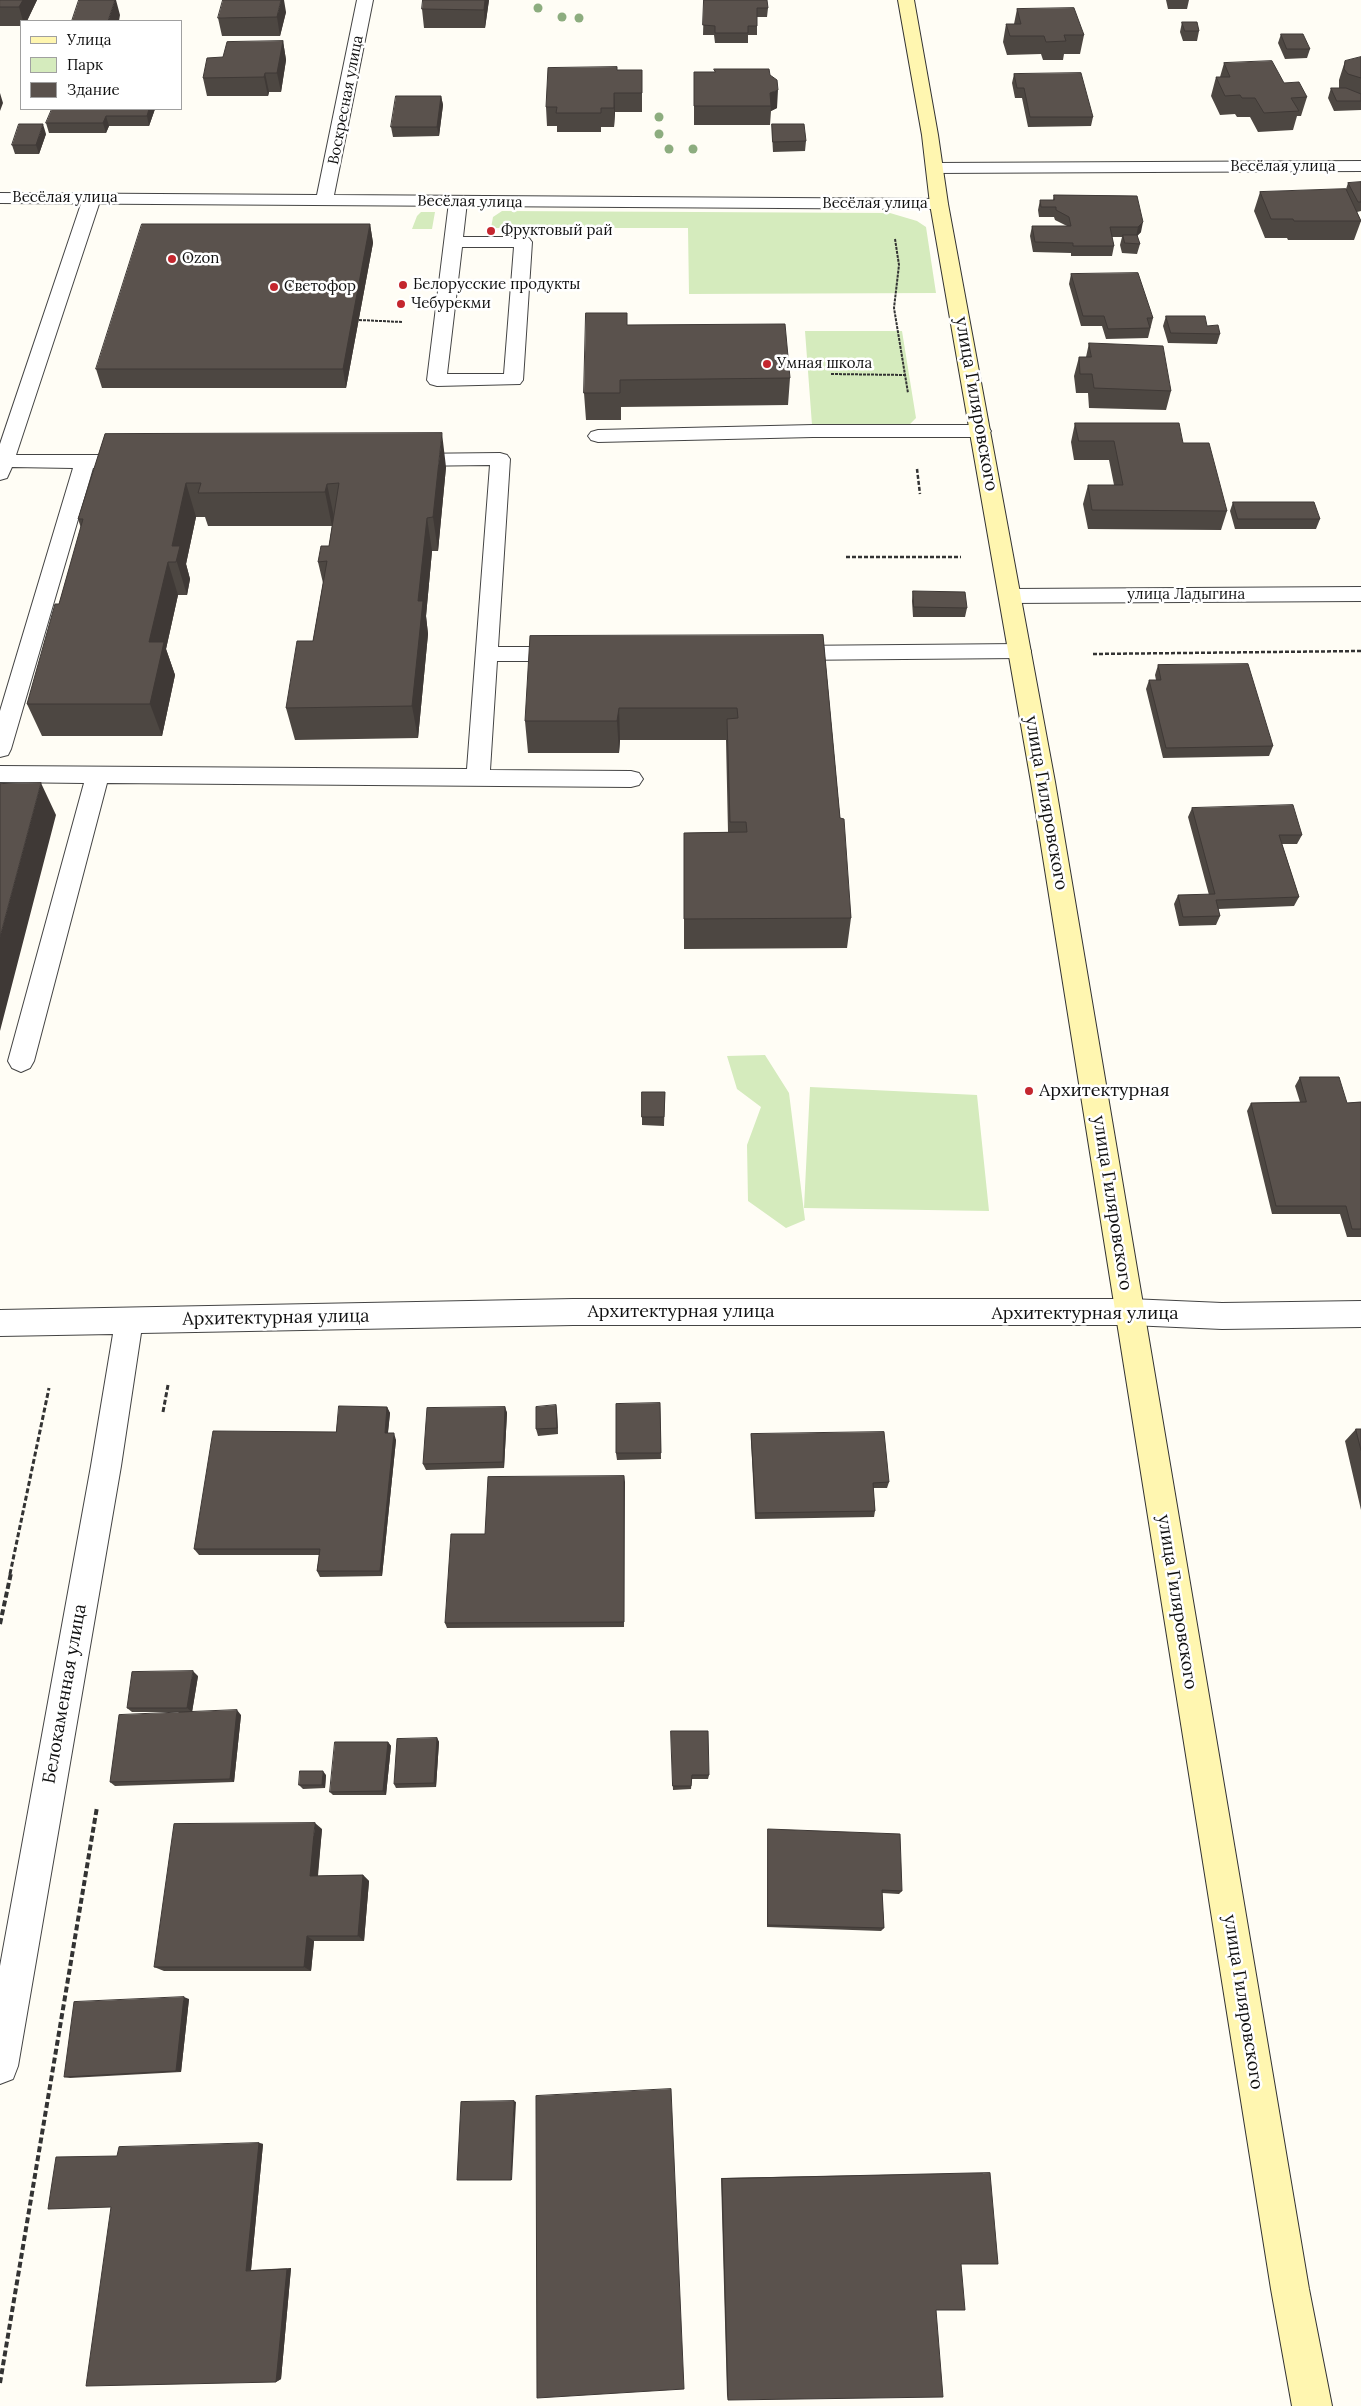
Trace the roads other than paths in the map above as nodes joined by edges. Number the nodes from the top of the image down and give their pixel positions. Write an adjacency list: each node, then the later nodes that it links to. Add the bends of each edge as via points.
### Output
1 (365, 0): 7 (street, Воскресная улица)
2 (906, 0): 4 (street, улица Гиляровского)
3 (1361, 166): 4 (street, Весёлая улица)
4 (935, 168): 9 (street, улица Гиляровского)
5 (0, 198): 6 (street, Весёлая улица)
6 (92, 198): 7 (street, Весёлая улица); 16 (street)
7 (324, 200): 8 (street, Весёлая улица)
8 (458, 202): 9 (street, Весёлая улица); 10 (street)
9 (939, 204): 11 (street, улица Гиляровского)
10 (453, 242): 10 (street, via 437,380 513,380 523,242)
11 (981, 431): 12 (street); 18 (street, улица Гиляровского)
12 (598, 436)
13 (391, 460): 22 (street, via 500,459)
14 (154, 461): 15 (street)
15 (85, 462): 16 (street); 23 (street)
16 (2, 468)
17 (1361, 594): 18 (street, улица Ладыгина)
18 (1011, 596): 19 (street, улица Гиляровского)
19 (1020, 651): 21 (street); 29 (street, улица Гиляровского)
20 (585, 653): 22 (street)
21 (771, 653)
22 (487, 654): 26 (street)
23 (0, 749)
24 (0, 774): 25 (street)
25 (98, 775): 26 (street); 28 (street)
26 (478, 778): 27 (street)
27 (630, 779)
28 (22, 1061)
29 (1130, 1312): 30 (street, Архитектурная улица, via 1222,1316); 31 (street, Архитектурная улица, via 573,1312); 34 (street, улица Гиляровского)
30 (1361, 1314)
31 (129, 1321): 32 (street, Архитектурная улица); 33 (street, Белокаменная улица)
32 (0, 1322)
33 (0, 2066)
34 (1312, 2406)

